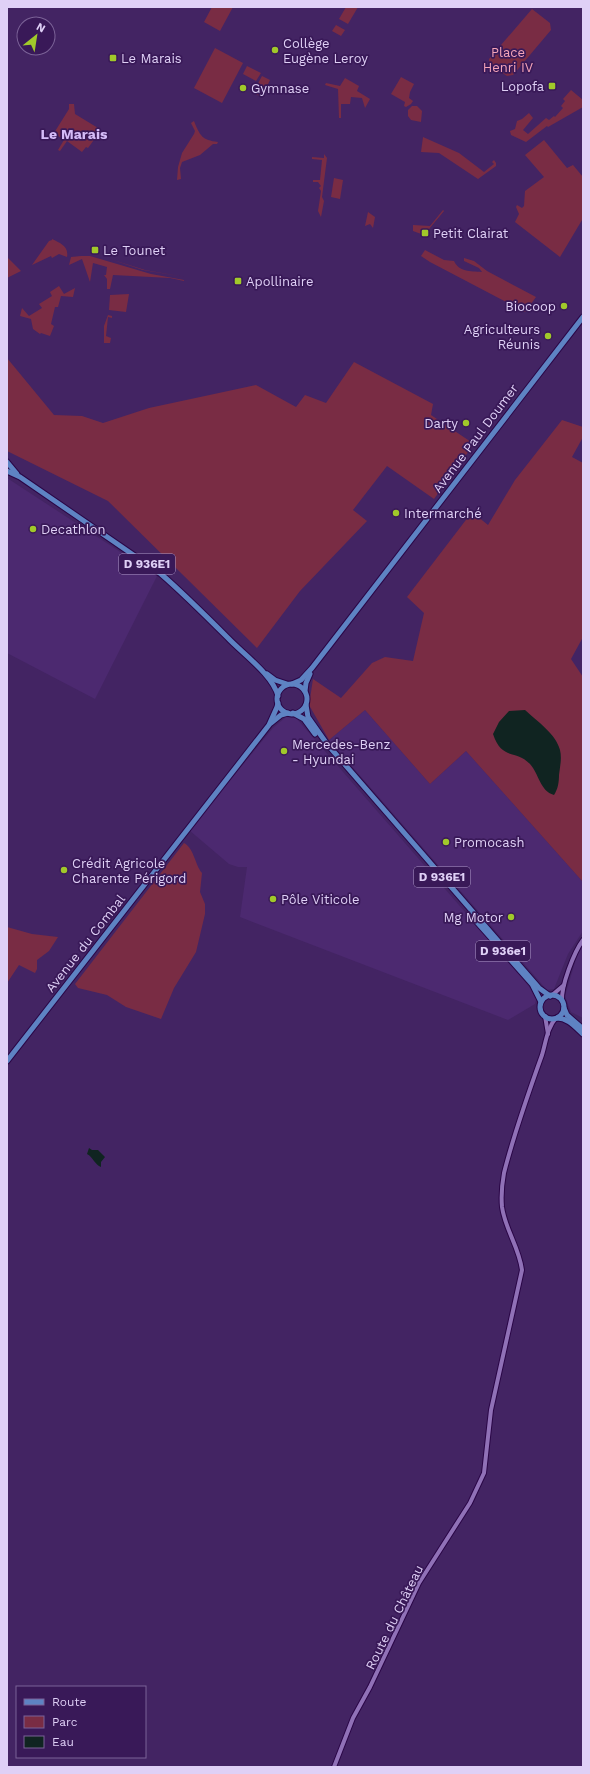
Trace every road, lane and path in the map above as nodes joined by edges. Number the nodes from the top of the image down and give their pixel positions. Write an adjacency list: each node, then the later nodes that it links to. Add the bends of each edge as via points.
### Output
1 (583, 317): 6 (main road, Avenue Paul Doumer)
2 (7, 462): 4 (main road, D 936E1)
3 (7, 471): 4 (main road, D 936E1)
4 (20, 478): 5 (main road, D 936E1, via 160,574)
5 (259, 668): 7 (main road, D 936E1, via 275,680); 9 (main road, D 936E1)
6 (312, 668): 7 (main road, via 301,680); 8 (main road)
7 (290, 684): 8 (main road, via 300,686); 9 (main road, via 280,691)
8 (305, 691): 11 (main road)
9 (278, 696): 10 (main road)
10 (278, 702): 12 (main road, via 282,709); 13 (main road)
11 (306, 705): 12 (main road, via 301,711); 17 (main road, D 936E1, via 308,717 327,744 539,988)
12 (291, 713): 13 (main road, via 281,715); 14 (main road, D 936E1, via 304,719 334,758)
13 (269, 725): 26 (main road, Avenue du Combal)
14 (461, 903): 19 (main road, D 936e1, via 529,981)
15 (583, 940): 16 (street, via 575,953)
16 (564, 984): 17 (street); 18 (street)
17 (551, 996): 18 (main road); 19 (main road)
18 (562, 1001): 20 (main road)
19 (541, 1002): 21 (main road, via 540,1010)
20 (564, 1007): 22 (main road, via 562,1014); 23 (main road, via 567,1015)
21 (545, 1016): 22 (main road, via 550,1019); 24 (street)
22 (556, 1018): 24 (street, Route du Château); 25 (main road, via 570,1022)
23 (583, 1029)
24 (548, 1034): 27 (street, Route du Château, via 504,1174 502,1207 505,1221 520,1256 522,1270 491,1410 484,1473 478,1489 419,1583 353,1718)
25 (583, 1034)
26 (7, 1061)
27 (334, 1767)

